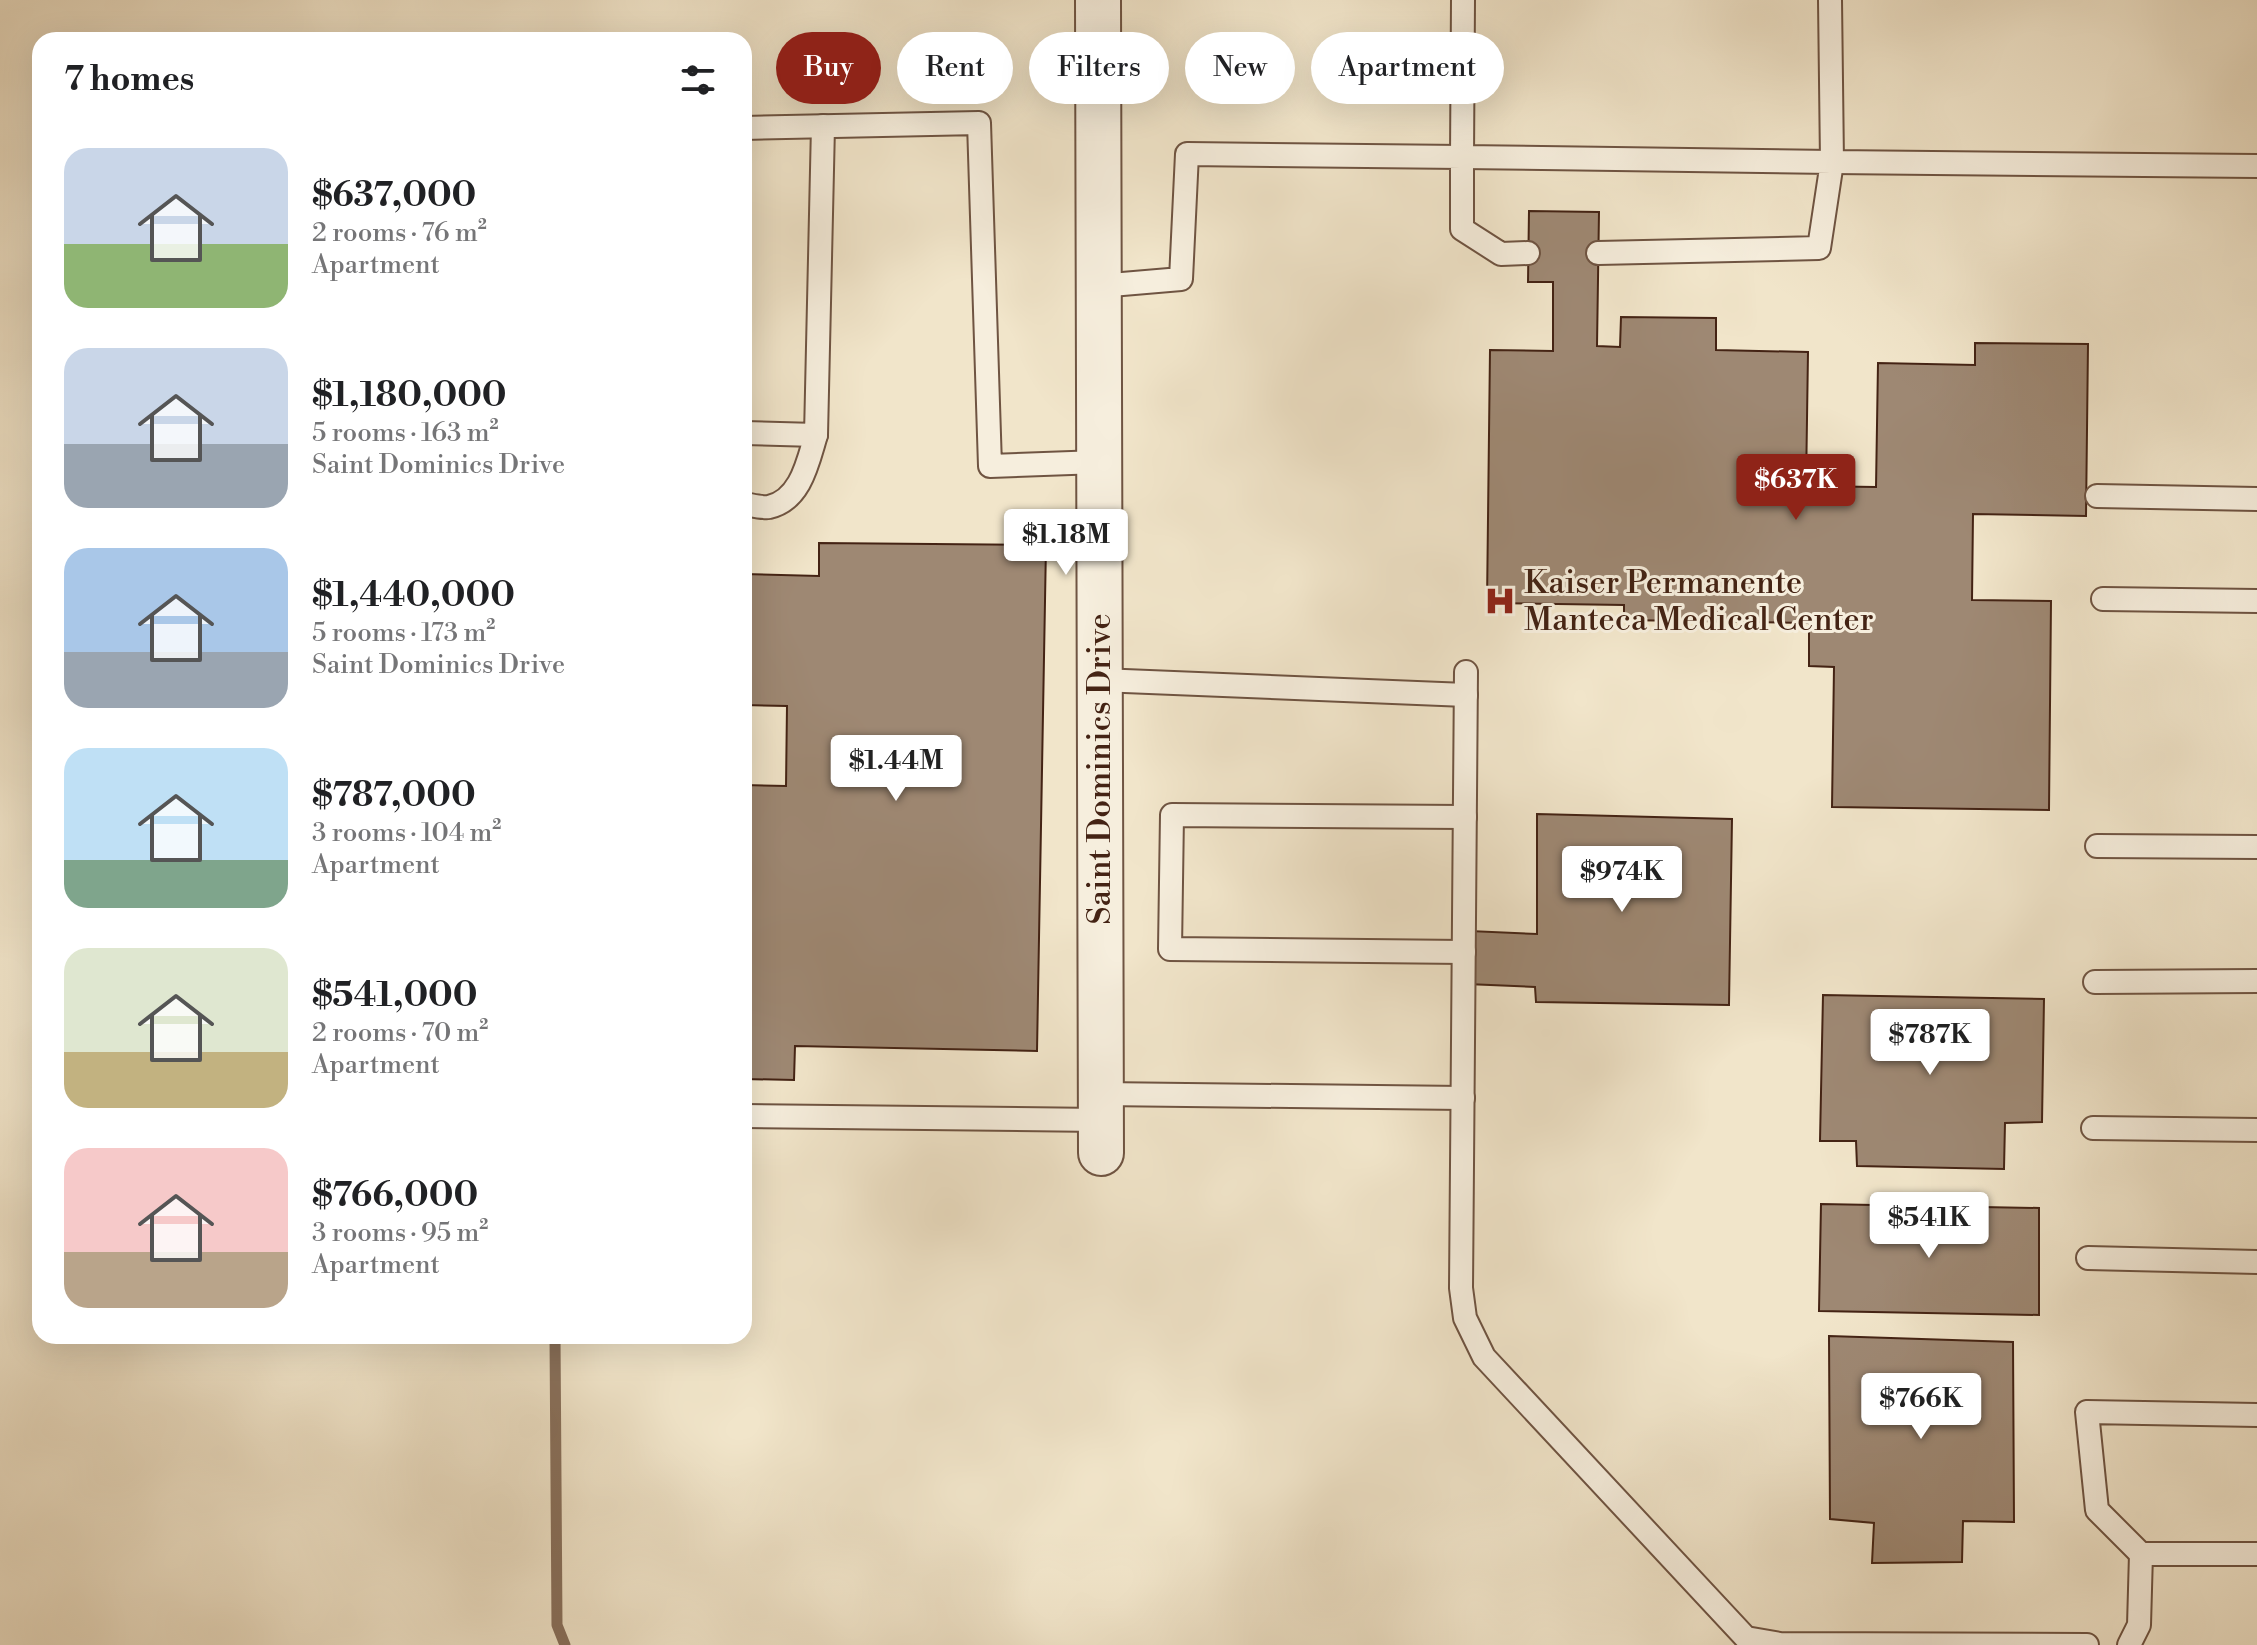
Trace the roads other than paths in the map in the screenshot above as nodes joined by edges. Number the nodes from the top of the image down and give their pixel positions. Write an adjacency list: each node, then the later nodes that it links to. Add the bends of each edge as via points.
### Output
1 (1098, 0): 11 (street, Saint Dominics Drive)
2 (1463, 0): 6 (lane)
3 (1830, 0): 7 (lane)
4 (823, 126): 5 (lane); 13 (lane); 14 (lane, via 979,123 990,466)
5 (752, 128)
6 (1462, 157): 7 (lane); 9 (lane, via 1462,229 1501,254); 11 (lane, via 1187,154 1181,279)
7 (1832, 162): 8 (lane); 10 (lane, via 1819,248)
8 (2257, 166)
9 (1528, 253)
10 (1598, 253)
11 (1099, 286): 14 (street, Saint Dominics Drive)
12 (752, 433): 13 (lane)
13 (816, 435): 17 (lane, via 802,481 769,507)
14 (1099, 462): 20 (street, Saint Dominics Drive)
15 (2097, 496): 16 (lane)
16 (2257, 499)
17 (752, 505)
18 (2103, 599): 19 (lane)
19 (2257, 601)
20 (1100, 680): 21 (lane, via 1466,684); 29 (street, Saint Dominics Drive)
21 (1465, 817): 24 (lane); 24 (lane, via 1172,815 1170,949)
22 (2097, 846): 23 (lane)
23 (2257, 847)
24 (1464, 952): 27 (lane)
25 (2257, 981): 26 (lane)
26 (2095, 982)
27 (1463, 1098): 29 (lane); 37 (lane, via 1461,1288 1465,1318 1484,1357 1746,1638 1780,1644)
28 (752, 1116): 29 (lane)
29 (1101, 1122)
30 (2093, 1128): 31 (lane)
31 (2257, 1130)
32 (2088, 1258): 33 (lane)
33 (2257, 1262)
34 (2257, 1415): 35 (lane, via 2087,1412 2097,1510)
35 (2141, 1554): 36 (lane); 38 (lane, via 2139,1625)
36 (2257, 1554)
37 (2087, 1645)
38 (2129, 1645)

